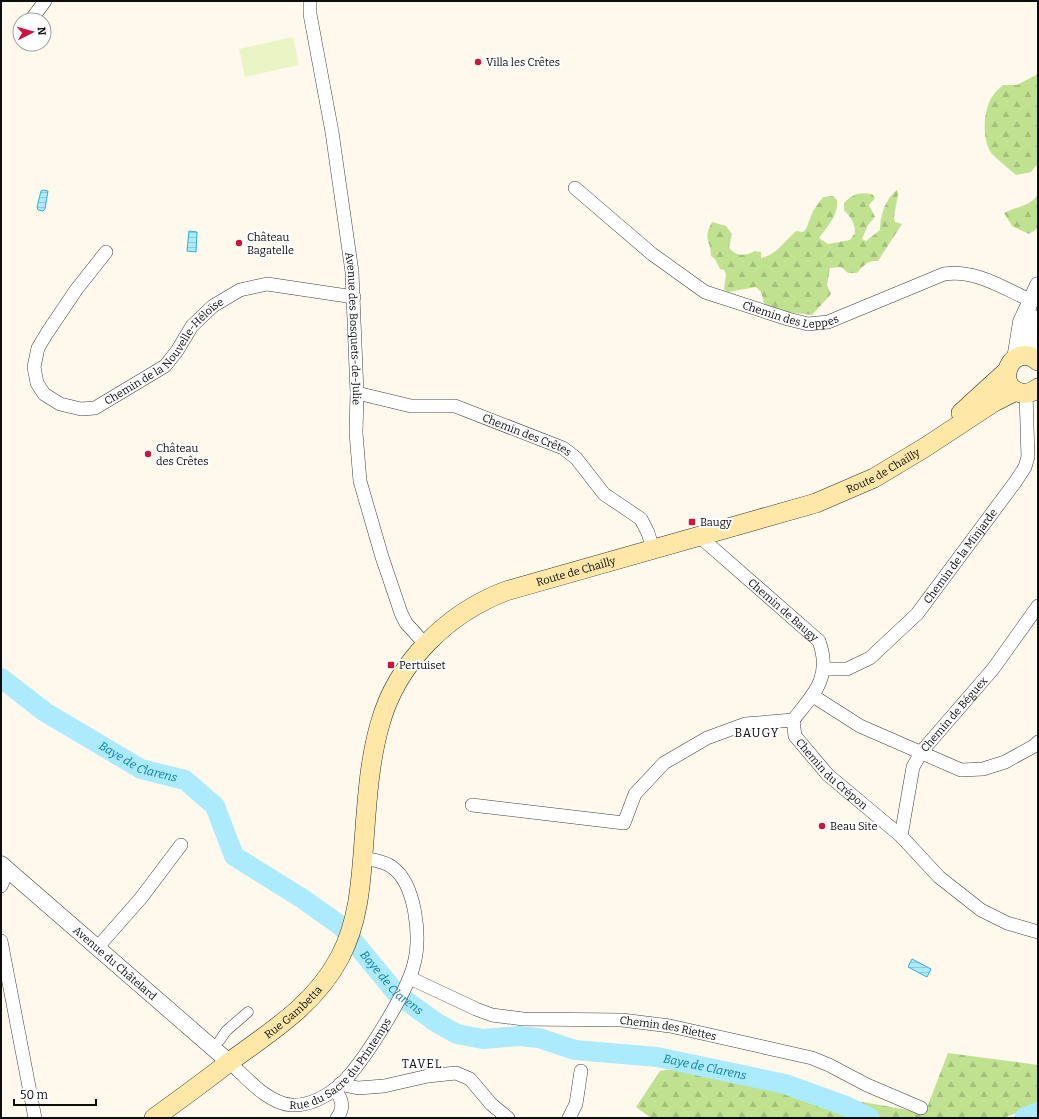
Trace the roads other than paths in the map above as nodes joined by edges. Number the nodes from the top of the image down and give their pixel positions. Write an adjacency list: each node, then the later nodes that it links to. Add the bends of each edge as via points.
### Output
1 (44, 1): 3 (street)
2 (310, 1): 7 (street, Avenue des Bosquets-de-Julie, via 310,14 332,132)
3 (36, 12)
4 (575, 188): 8 (street, Chemin des Leppes, via 652,254 705,292 808,324 828,322 944,274 975,275)
5 (106, 252): 7 (street, Chemin de la Nouvelle-Héloïse, via 47,333 38,348 34,367 37,383 44,394 60,404 81,409 95,408 165,366 192,326 213,306 240,290 267,284)
6 (1038, 285): 8 (street)
7 (354, 297): 11 (street, Avenue des Bosquets-de-Julie)
8 (1030, 300): 9 (street)
9 (1026, 361): 10 (main road, via 1009,385); 12 (main road, Route de Chailly, via 966,407)
10 (1027, 391): 12 (main road, Route de Chailly, via 994,402); 13 (street, Chemin de la Minjarde)
11 (357, 393): 15 (street, Chemin des Crêtes, via 411,406 455,406 563,448 576,458 604,494 641,519); 17 (street, Avenue des Bosquets-de-Julie, via 356,433 360,481 366,507 401,613 406,623)
12 (947, 432): 14 (main road, Route de Chailly, via 901,462 840,494)
13 (1033, 455): 18 (street, Chemin de la Minjarde, via 917,614 870,658 847,669)
14 (699, 536): 15 (main road, Route de Chailly); 18 (street, Chemin de Baugy, via 819,641 824,655)
15 (653, 549): 17 (main road, Route de Chailly, via 527,584 490,597 443,627)
16 (1038, 606): 22 (street, Chemin de Béguex, via 993,669)
17 (425, 644): 26 (main road, Route de Chailly, via 400,679 380,721 370,775)
18 (824, 669): 19 (street, Chemin de Baugy)
19 (813, 696): 20 (street, Chemin de Baugy); 22 (street, via 860,726)
20 (793, 720): 23 (street, via 745,724 707,738 664,763 635,794 624,822); 24 (street, Chemin du Crépon, via 795,736 828,775)
21 (1038, 742): 22 (street, via 1005,762 983,769 961,770)
22 (922, 751): 24 (street, Chemin de Béguex, via 913,767)
23 (472, 805)
24 (901, 836): 29 (street, Chemin du Crépon, via 939,877 981,910 1007,923)
25 (181, 845): 31 (street, via 141,898)
26 (363, 858): 32 (street, Rue du Sacre du Printemps, via 391,867 398,873 409,894 415,912 417,938 416,957); 35 (main road, Rue Gambetta, via 352,929 328,978 305,1004 268,1035)
27 (5, 867): 28 (street); 31 (street, Avenue du Châtelard)
28 (1, 886)
29 (1038, 932)
30 (1, 940): 39 (street)
31 (97, 948): 35 (street, Avenue du Châtelard)
32 (410, 978): 37 (street, Rue du Sacre du Printemps, via 395,1007 354,1070); 38 (street, Chemin des Riettes, via 492,1015 522,1019 622,1020 670,1026 812,1058)
33 (248, 1012): 34 (street)
34 (220, 1040)
35 (229, 1062): 37 (street, Rue du Sacre du Printemps, via 267,1096 282,1103 305,1104); 40 (main road, Rue Gambetta)
36 (581, 1072): 43 (street, via 576,1104)
37 (338, 1087): 41 (street, via 343,1104); 42 (street, via 384,1086 428,1076 456,1073 470,1079 491,1104)
38 (921, 1108)
39 (35, 1118)
40 (154, 1118)
41 (337, 1118)
42 (508, 1118)
43 (569, 1118)

